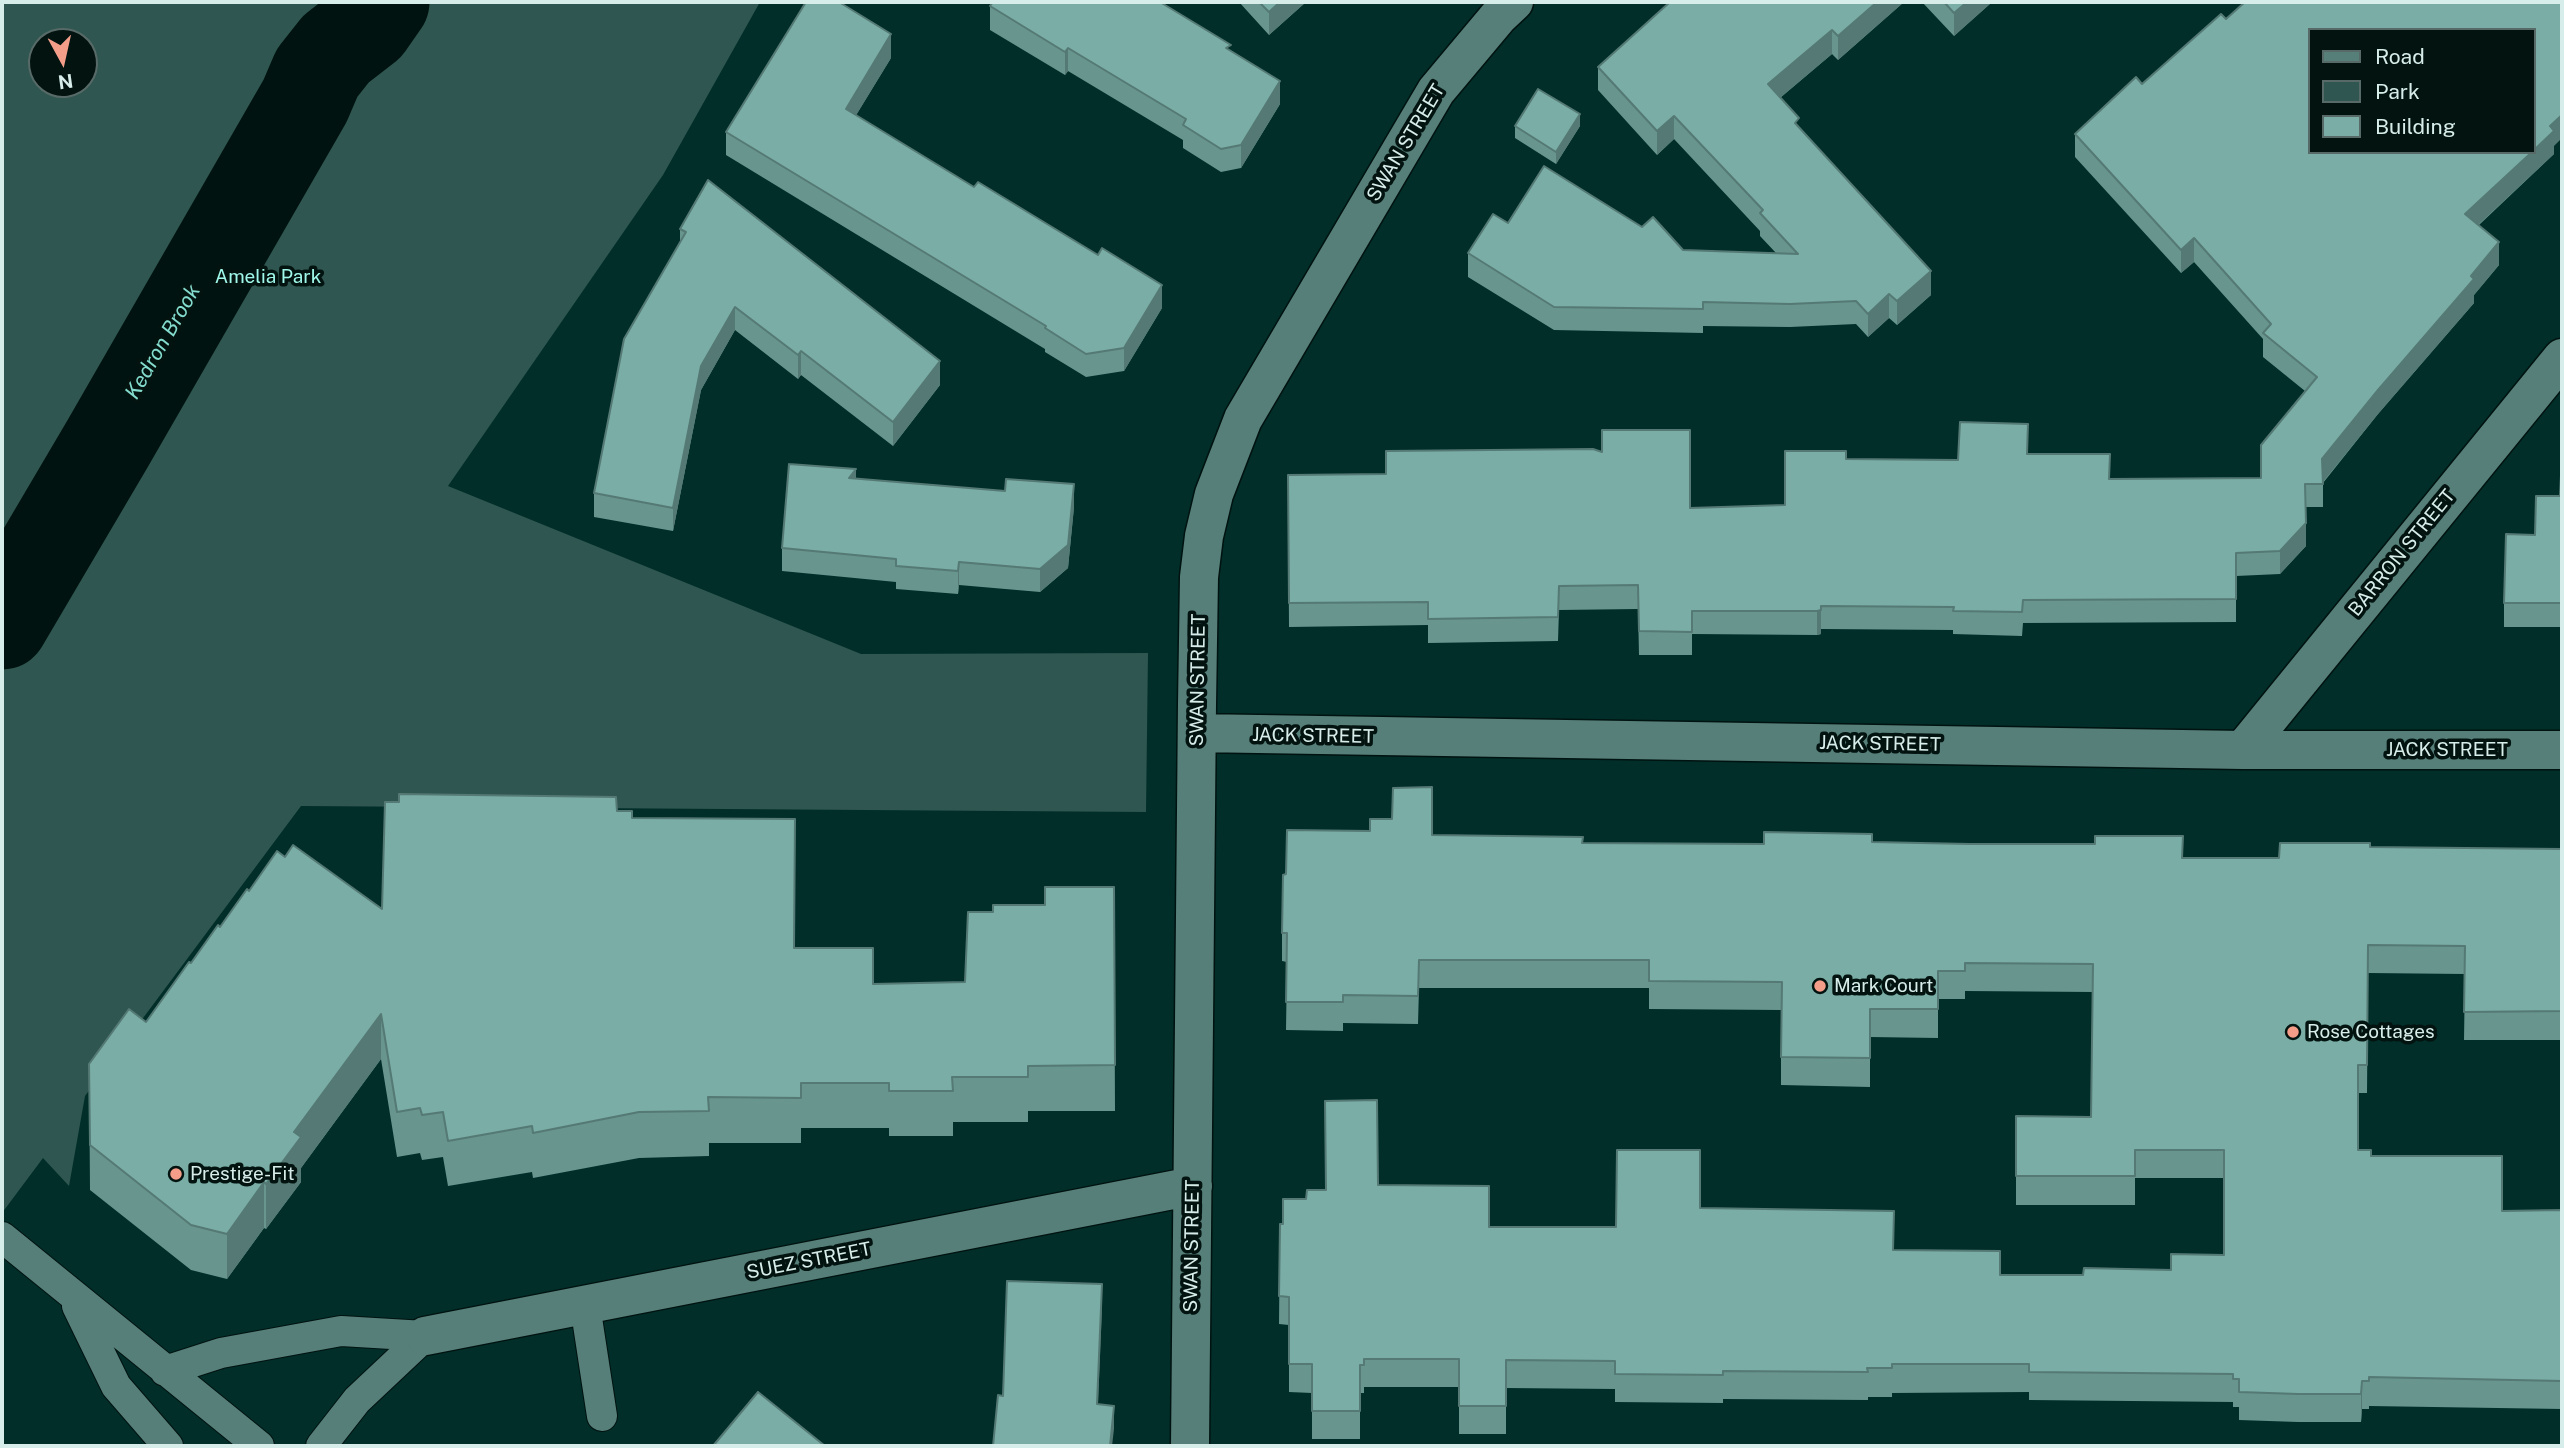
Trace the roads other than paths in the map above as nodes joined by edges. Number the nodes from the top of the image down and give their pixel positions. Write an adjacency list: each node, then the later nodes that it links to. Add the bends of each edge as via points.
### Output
1 (1514, 2): 3 (street, SWAN STREET, via 1436,91 1243,419 1214,494 1204,536 1199,577)
2 (2562, 358): 4 (street, BARRON STREET)
3 (1197, 733): 4 (street, JACK STREET); 6 (street, SWAN STREET)
4 (2243, 750): 5 (street, JACK STREET)
5 (2562, 750)
6 (1193, 1186): 9 (street, SUEZ STREET); 16 (street, SWAN STREET)
7 (2, 1237): 8 (lane)
8 (73, 1296): 11 (lane); 13 (lane, via 116,1386)
9 (585, 1305): 10 (street, SUEZ STREET); 12 (lane)
10 (425, 1336): 11 (lane, via 341,1331 221,1353); 15 (lane, via 356,1399)
11 (165, 1371): 14 (lane)
12 (603, 1416)
13 (168, 1446)
14 (259, 1446)
15 (321, 1446)
16 (1190, 1446)

